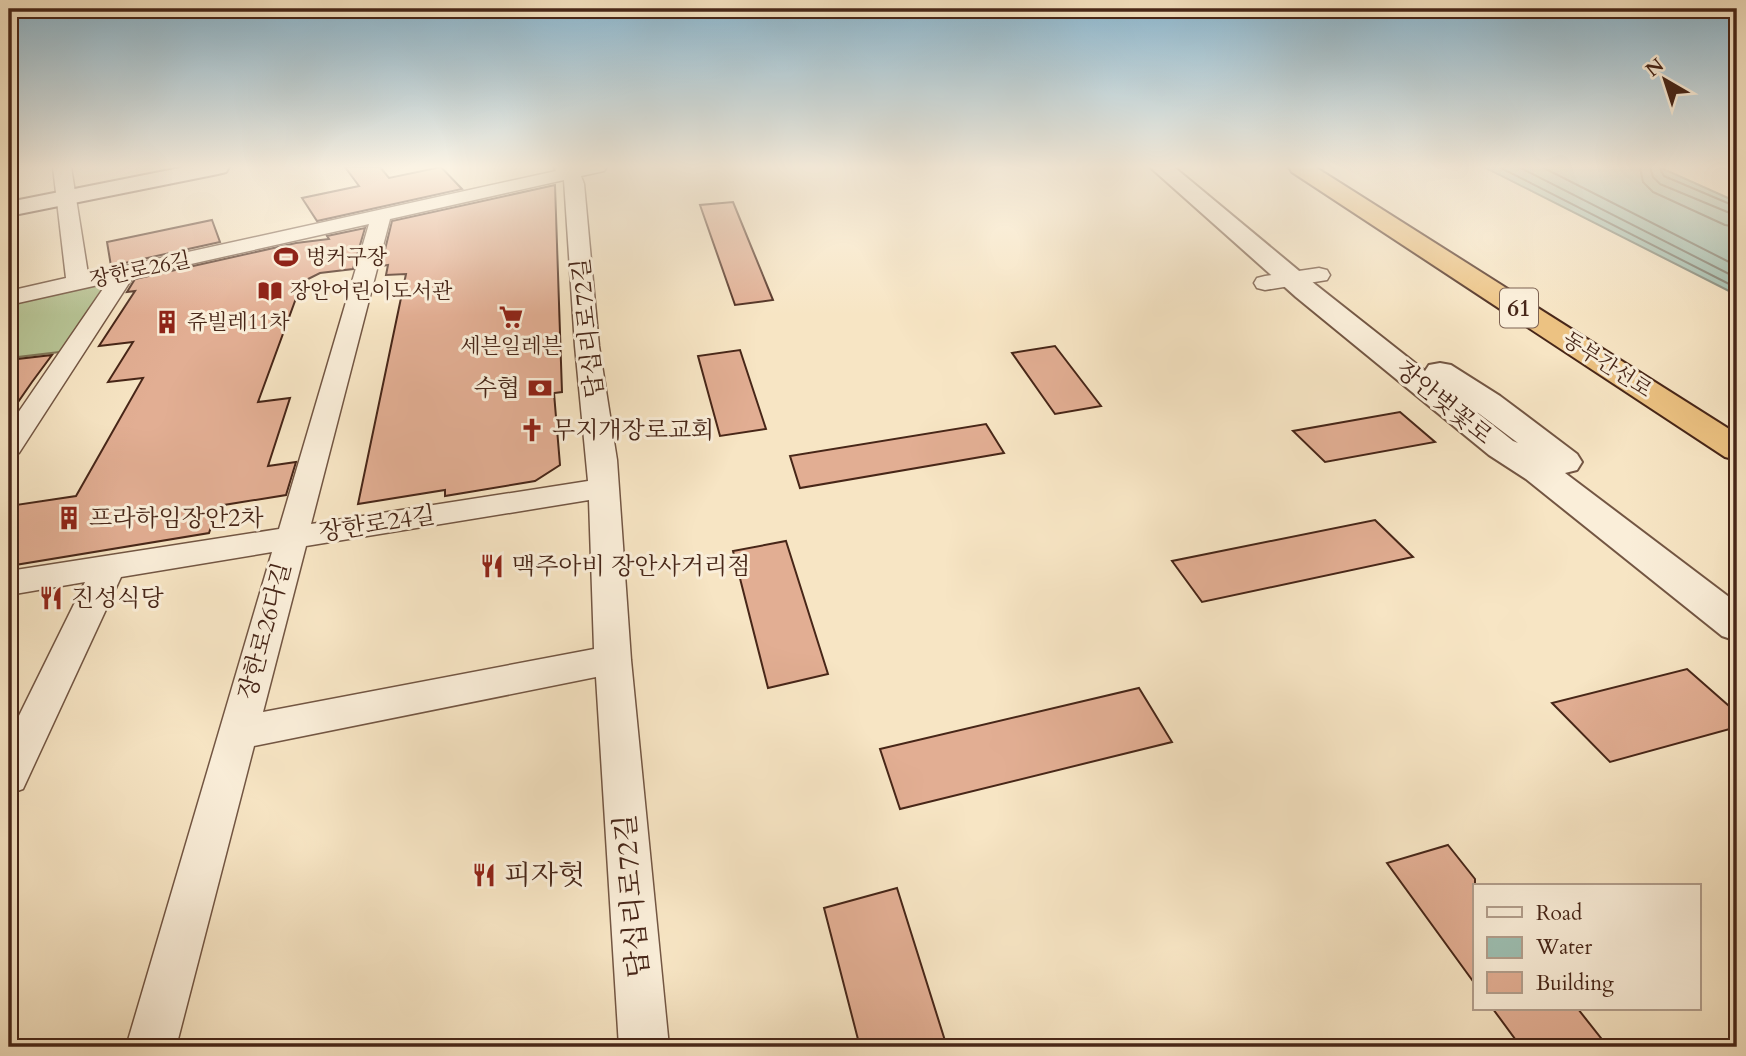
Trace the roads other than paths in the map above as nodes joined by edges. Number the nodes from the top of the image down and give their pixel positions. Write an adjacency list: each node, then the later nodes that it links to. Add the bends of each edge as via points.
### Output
1 (68, 216): 10 (street)
2 (380, 216): 8 (street, 장한로26길)
3 (381, 216): 16 (street, 장한로26다길)
4 (577, 216): 15 (street, 답십리로72길)
5 (1219, 216): 9 (street, 장안벚꽃로)
6 (1232, 216): 9 (street, 장안벚꽃로)
7 (1376, 216): 14 (highway, 동부간선로 / 61)
8 (124, 274): 10 (street, 장한로26길); 12 (street)
9 (1292, 279): 13 (street, 장안벚꽃로); 19 (street, 장안벚꽃로, via 1488,403)
10 (78, 283): 11 (street, 장한로26길)
11 (9, 298)
12 (9, 447)
13 (1501, 448): 20 (street, 장안벚꽃로, via 1539,471); 21 (street, via 1517,472)
14 (1737, 449)
15 (603, 488): 16 (street, 장한로24길); 22 (street, 답십리로72길)
16 (291, 538): 17 (street, 장한로24길); 23 (street, 장한로26다길)
17 (110, 567): 18 (street, 장한로24길); 24 (street)
18 (9, 583)
19 (1737, 597)
20 (1737, 625)
21 (1737, 654)
22 (613, 660): 23 (street); 26 (street, 답십리로72길)
23 (237, 733): 25 (street, 장한로26다길)
24 (9, 777)
25 (151, 1047)
26 (644, 1047)

